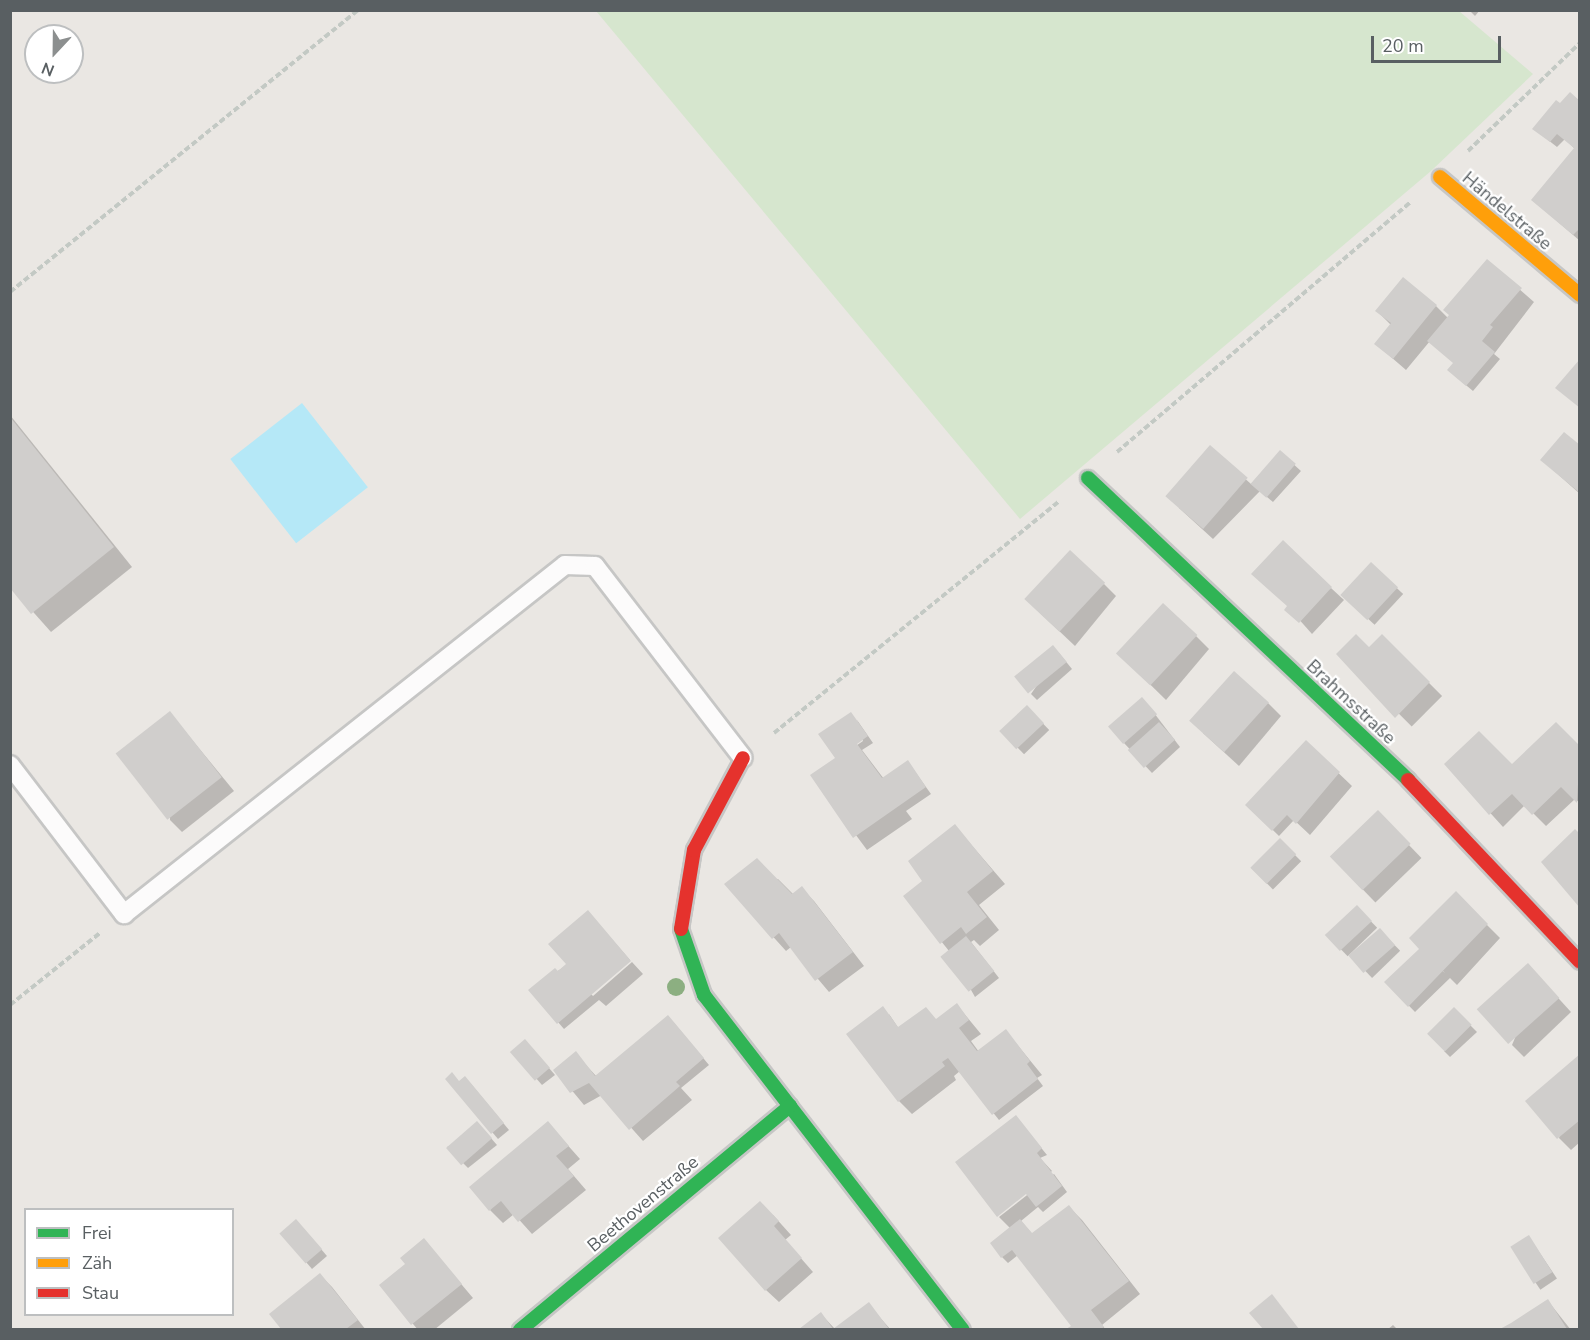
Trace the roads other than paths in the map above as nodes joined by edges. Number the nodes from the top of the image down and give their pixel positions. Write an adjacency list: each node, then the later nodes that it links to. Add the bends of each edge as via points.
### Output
1 (1440, 177): 2 (street, Händelstraße)
2 (1580, 296)
3 (1088, 478): 6 (street, Brahmsstraße, via 1409,781)
4 (743, 758): 5 (lane, via 595,566 565,565 124,914); 7 (street, via 694,850 684,894 681,934 704,995)
5 (10, 765)
6 (1580, 962)
7 (790, 1106): 8 (street, Beethovenstraße); 9 (street)
8 (520, 1329)
9 (963, 1329)

